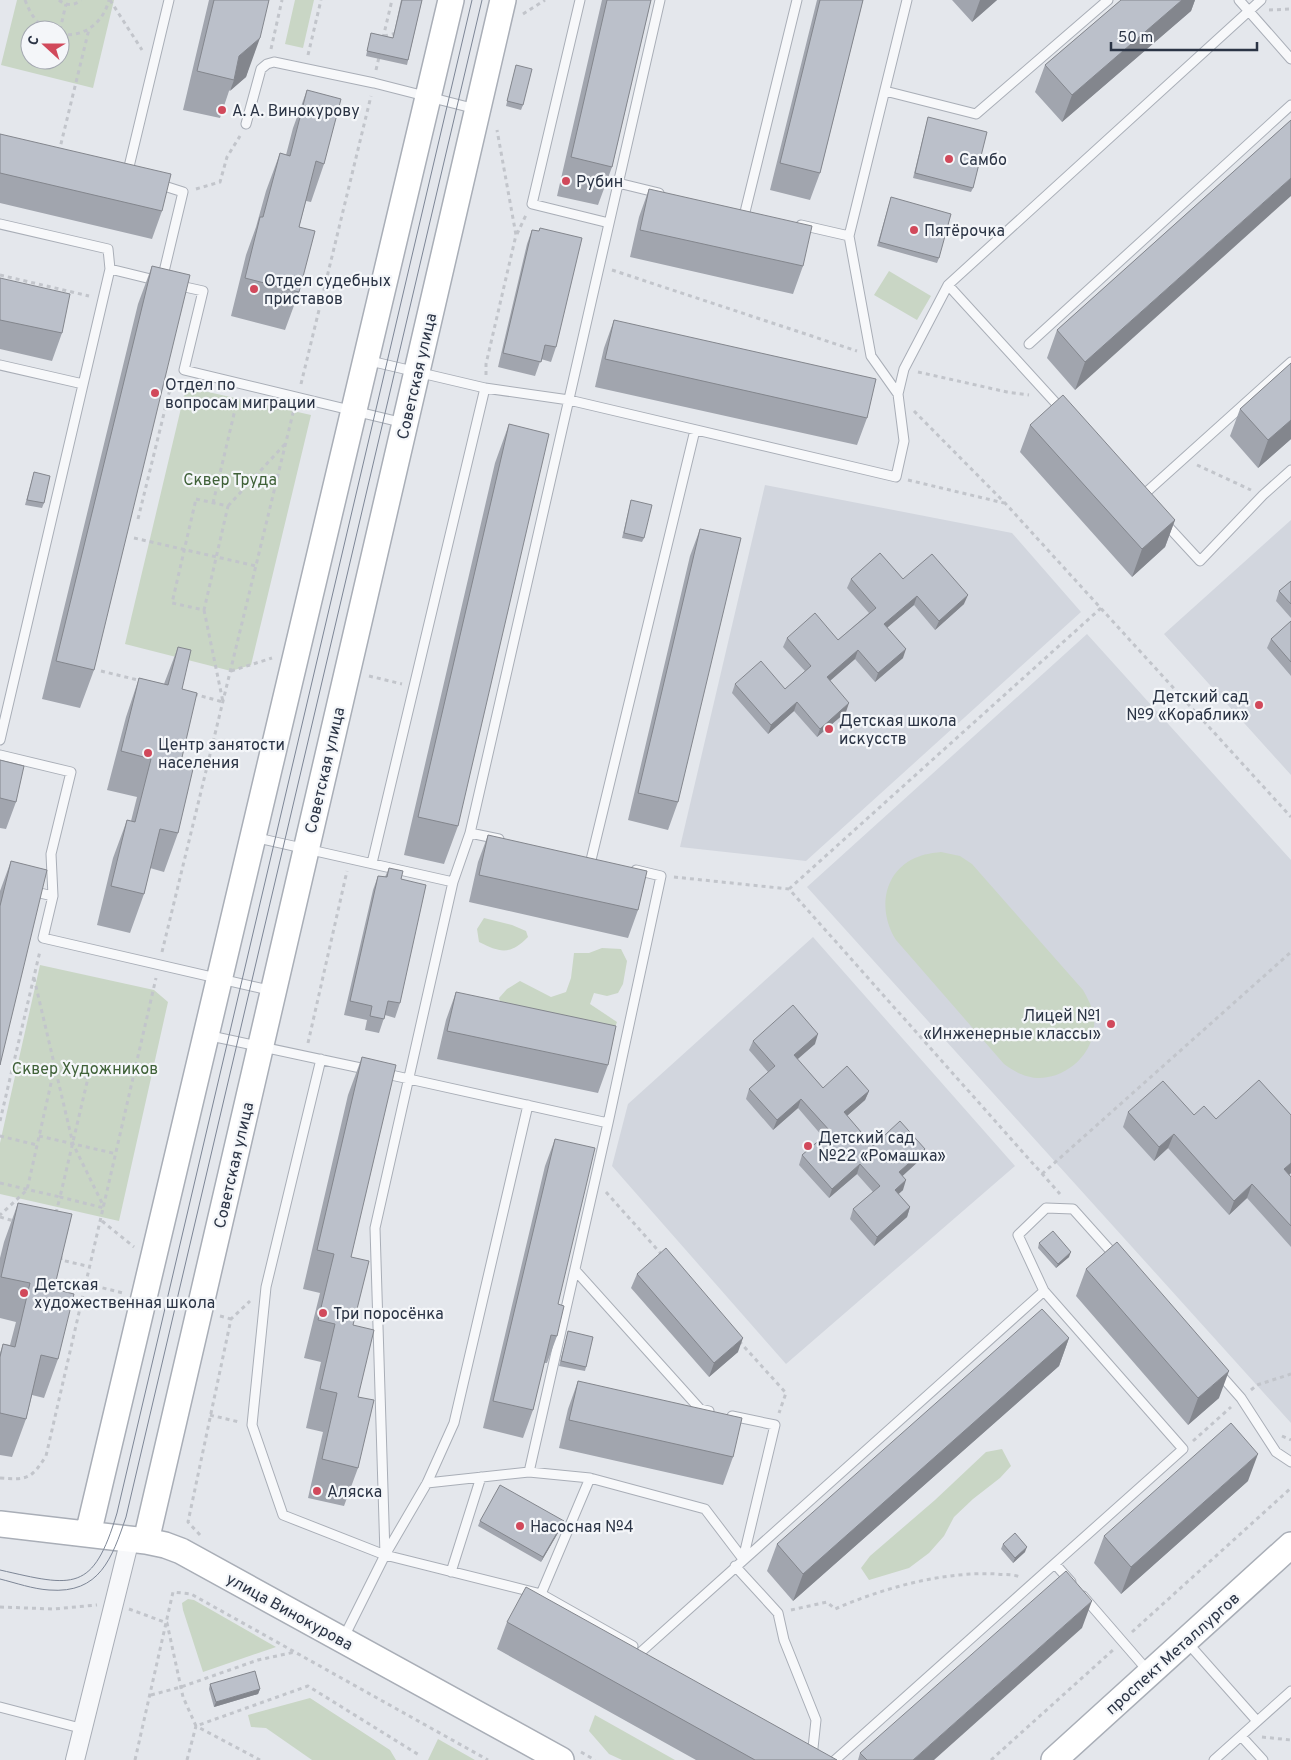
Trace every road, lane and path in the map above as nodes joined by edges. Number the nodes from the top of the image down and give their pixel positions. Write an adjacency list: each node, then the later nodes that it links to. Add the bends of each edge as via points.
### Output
1 (25, 0): 21 (path)
2 (59, 0): 18 (path)
3 (81, 0): 18 (path, via 76,4)
4 (110, 0): 23 (path, via 103,17); 32 (path)
5 (169, 0): 32 (lane)
6 (282, 0): 31 (path)
7 (321, 0): 29 (path)
8 (392, 0): 26 (path)
9 (451, 0): 35 (main road)
10 (545, 0): 19 (path, via 518,17)
11 (580, 0): 46 (lane)
12 (660, 0): 43 (lane)
13 (797, 0): 47 (lane)
14 (907, 0): 34 (lane)
15 (1108, 0): 34 (lane, via 976,114)
16 (1239, 0): 20 (lane)
17 (1261, 0): 20 (lane)
18 (66, 4): 22 (path)
19 (512, 4): 37 (main road, Советская улица)
20 (1249, 11): 30 (lane); 57 (lane)
21 (35, 20)
22 (62, 20)
23 (89, 29): 25 (path); 40 (path)
24 (400, 32): 26 (path)
25 (70, 34)
26 (384, 36): 27 (path)
27 (382, 45)
28 (380, 54): 33 (path)
29 (308, 55)
30 (1291, 59)
31 (267, 64): 33 (lane, via 274,62); 38 (lane, via 258,76)
32 (153, 67): 41 (lane, via 122,174)
33 (374, 82): 35 (lane); 72 (path)
34 (885, 91): 52 (lane)
35 (428, 97): 37 (lane); 61 (main road)
36 (1291, 105): 59 (lane)
37 (478, 109): 65 (main road, Советская улица)
38 (246, 124): 44 (path, via 227,157 220,182)
39 (496, 127): 51 (path)
40 (57, 158)
41 (136, 178)
42 (145, 181): 44 (lane)
43 (618, 184): 45 (lane); 48 (lane)
44 (183, 192): 56 (lane)
45 (672, 196)
46 (532, 204): 48 (lane); 51 (path)
47 (745, 212)
48 (609, 223): 53 (lane)
49 (792, 223): 52 (lane)
50 (0, 224): 54 (lane, via 108,249)
51 (516, 235): 68 (path, via 486,364)
52 (849, 236): 60 (lane)
53 (599, 266): 60 (path); 73 (lane)
54 (110, 269): 56 (lane); 58 (lane)
55 (0, 275): 58 (path)
56 (162, 281): 67 (lane, via 203,291 184,370)
57 (948, 285): 64 (lane); 71 (lane)
58 (103, 299): 66 (lane)
59 (1030, 344)
60 (871, 356): 70 (lane)
61 (366, 360): 65 (lane); 74 (main road)
62 (1291, 362): 79 (lane)
63 (0, 366): 66 (lane)
64 (904, 369): 70 (lane); 71 (path, via 1007,392)
65 (417, 372): 68 (lane); 76 (main road, Советская улица)
66 (83, 384): 101 (lane)
67 (241, 384): 72 (lane); 83 (path)
68 (485, 388): 73 (lane); 98 (lane)
69 (169, 393): 86 (path)
70 (898, 394): 81 (lane, via 904,441); 84 (path)
71 (1050, 397): 75 (lane)
72 (297, 398): 74 (lane); 78 (path)
73 (569, 400): 77 (lane); 104 (lane)
74 (354, 411): 76 (lane); 105 (main road)
75 (1070, 418)
76 (405, 424): 107 (main road, Советская улица)
77 (695, 430): 81 (lane); 109 (lane)
78 (286, 442): 85 (path); 90 (path)
79 (1184, 459): 82 (path); 82 (lane, via 1145,501 1200,561)
80 (1291, 470): 82 (lane)
81 (896, 477): 84 (path)
82 (1263, 495)
83 (213, 503): 85 (path); 88 (path, via 196,499)
84 (1005, 503): 91 (path)
85 (228, 506): 89 (path)
86 (138, 519)
87 (134, 538): 88 (path)
88 (184, 550): 89 (path); 92 (path, via 172,603)
89 (216, 557): 90 (path); 92 (path)
90 (256, 566): 95 (path)
91 (1101, 608): 103 (path); 115 (path)
92 (204, 610): 100 (path)
93 (274, 658): 95 (path)
94 (101, 671): 97 (path)
95 (231, 671): 100 (path)
96 (368, 676): 98 (path)
97 (148, 683)
98 (414, 687): 110 (lane)
99 (186, 692): 100 (path)
100 (224, 702): 119 (path)
101 (0, 740)
102 (0, 755): 116 (lane, via 71,772 51,854)
103 (1291, 817)
104 (470, 832): 106 (lane); 113 (lane)
105 (253, 837): 107 (lane); 121 (main road)
106 (507, 841)
107 (306, 849): 108 (lane); 122 (main road, Советская улица)
108 (350, 858): 110 (lane); 125 (path)
109 (591, 860)
110 (372, 863): 113 (lane)
111 (626, 868): 112 (lane)
112 (661, 876): 115 (path); 131 (lane)
113 (453, 882): 128 (lane)
114 (18, 888): 116 (lane)
115 (789, 889): 137 (path)
116 (53, 896): 117 (lane)
117 (43, 938): 119 (lane); 120 (path)
118 (1291, 952): 137 (path)
119 (159, 964): 121 (lane); 136 (path)
120 (34, 978): 127 (path); 130 (path)
121 (220, 978): 122 (lane); 123 (main road)
122 (273, 991): 124 (main road, Советская улица)
123 (206, 1035): 124 (lane); 175 (main road)
124 (260, 1046): 125 (lane); 176 (main road, Советская улица)
125 (305, 1056): 126 (lane)
126 (320, 1059): 128 (lane); 163 (lane, via 266,1286)
127 (54, 1070): 133 (path); 134 (path); 134 (path, via 88,1078)
128 (409, 1078): 129 (lane); 178 (lane, via 375,1228)
129 (528, 1105): 131 (lane); 171 (lane, via 454,1423)
130 (0, 1121)
131 (608, 1123): 138 (lane)
132 (0, 1136): 135 (path)
133 (40, 1136): 134 (path); 135 (path)
134 (73, 1144): 136 (path); 141 (path); 142 (path)
135 (37, 1145): 140 (path)
136 (117, 1154): 142 (path)
137 (1042, 1174): 143 (path)
138 (596, 1180): 150 (path); 153 (lane)
139 (0, 1183): 140 (path)
140 (27, 1190): 141 (path); 144 (path)
141 (60, 1197): 142 (path); 145 (path)
142 (104, 1208): 146 (path)
143 (1073, 1208): 152 (lane); 155 (lane, via 1046,1208 1018,1235)
144 (0, 1216): 147 (path)
145 (55, 1218)
146 (102, 1220): 149 (path); 151 (path)
147 (18, 1221)
148 (63, 1250): 151 (path, via 61,1260)
149 (140, 1253)
150 (668, 1261)
151 (91, 1266): 154 (path)
152 (1125, 1267)
153 (575, 1270): 164 (lane, via 700,1409); 167 (lane)
154 (87, 1284): 156 (path); 169 (path, via 46,1456 36,1472 21,1480)
155 (1044, 1291): 165 (lane); 179 (lane)
156 (130, 1295)
157 (232, 1319): 162 (path)
158 (733, 1334): 164 (path, via 786,1393)
159 (1209, 1362): 161 (lane)
160 (1291, 1374): 161 (path, via 1257,1385)
161 (1242, 1398): 165 (path); 166 (lane, via 1276,1452)
162 (210, 1415): 163 (path); 173 (path)
163 (252, 1425): 178 (lane, via 283,1514)
164 (775, 1425): 179 (lane)
165 (1183, 1450): 180 (lane)
166 (1291, 1462)
167 (529, 1472): 168 (lane); 170 (lane)
168 (481, 1477): 171 (lane); 182 (lane)
169 (0, 1478)
170 (590, 1478): 179 (lane, via 704,1509); 184 (lane)
171 (427, 1484): 178 (lane)
172 (1291, 1488): 191 (path)
173 (188, 1522)
174 (0, 1524): 175 (main road, улица Винокурова)
175 (88, 1534): 176 (main road, улица Винокурова)
176 (138, 1540): 185 (street); 189 (main road, улица Винокурова, via 181,1551)
177 (1291, 1545): 190 (main road, проспект Металлургов)
178 (385, 1555): 182 (lane); 189 (lane)
179 (743, 1559): 181 (lane)
180 (1055, 1564): 183 (lane); 191 (lane)
181 (735, 1566): 187 (lane); 192 (lane)
182 (451, 1572): 184 (lane)
183 (1034, 1583): 187 (path, via 1017,1575 973,1573 866,1595 835,1609 828,1602); 206 (lane)
184 (541, 1594): 192 (lane)
185 (114, 1604): 186 (path); 188 (path); 202 (street)
186 (0, 1607)
187 (778, 1613): 206 (lane, via 784,1640 816,1720)
188 (167, 1623): 193 (path, via 173,1592 191,1594); 196 (path); 198 (path)
189 (343, 1640): 213 (main road, улица Винокурова)
190 (1186, 1640): 195 (main road, проспект Металлургов); 200 (lane)
191 (1122, 1641): 195 (lane); 214 (path)
192 (642, 1651): 194 (lane)
193 (295, 1652): 196 (path, via 258,1660); 212 (path)
194 (650, 1656)
195 (1150, 1673): 215 (main road, проспект Металлургов)
196 (181, 1687): 198 (path); 201 (path)
197 (1291, 1690): 200 (lane)
198 (151, 1695): 209 (path)
199 (0, 1707): 202 (lane)
200 (1257, 1721): 203 (lane)
201 (196, 1726): 207 (path, via 308,1686); 210 (path); 211 (path)
202 (84, 1729): 208 (street)
203 (1241, 1736): 204 (path); 216 (lane); 217 (lane)
204 (1291, 1740)
205 (804, 1743): 206 (lane)
206 (826, 1755)
207 (419, 1756)
208 (75, 1760)
209 (136, 1760)
210 (187, 1760)
211 (260, 1760)
212 (488, 1760)
213 (561, 1760)
214 (991, 1760)
215 (1054, 1760)
216 (1214, 1760)
217 (1263, 1760)

